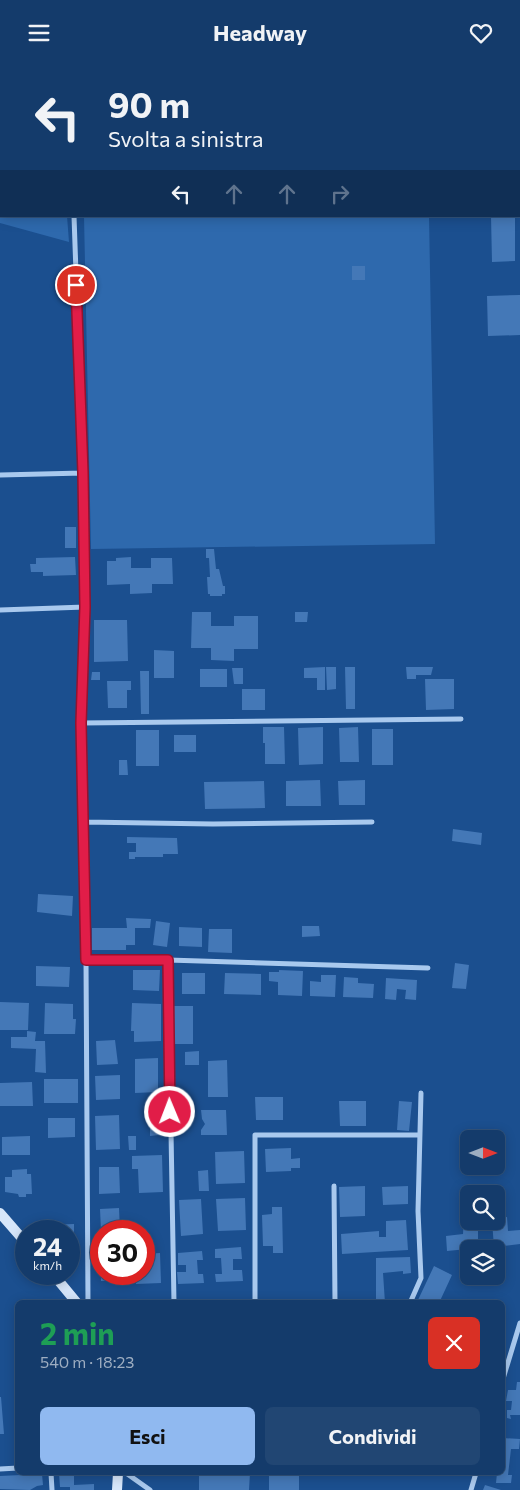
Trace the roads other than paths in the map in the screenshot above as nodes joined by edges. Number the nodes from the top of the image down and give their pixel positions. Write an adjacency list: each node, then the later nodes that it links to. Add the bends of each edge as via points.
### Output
1 (74, 217): 2 (street)
2 (83, 473): 3 (street); 4 (street)
3 (0, 475)
4 (85, 607): 5 (street); 7 (street)
5 (0, 610)
6 (461, 719): 7 (street)
7 (81, 723): 8 (street)
8 (83, 822): 9 (street); 10 (street)
9 (372, 822)
10 (86, 960): 11 (street); 20 (street)
11 (168, 960): 12 (street); 21 (street)
12 (428, 968)
13 (420, 1093): 14 (street)
14 (418, 1135): 22 (street, via 255,1135); 24 (street, via 420,1279)
15 (334, 1186): 23 (street)
16 (0, 1213): 17 (street)
17 (15, 1230)
18 (62, 1285): 19 (street)
19 (75, 1300)
20 (88, 1300)
21 (174, 1300)
22 (255, 1300)
23 (335, 1300)
24 (411, 1300)
25 (520, 1323): 26 (street)
26 (505, 1372)
27 (15, 1468): 28 (street)
28 (0, 1469)
29 (52, 1475): 33 (street)
30 (118, 1475): 34 (street)
31 (129, 1475): 35 (street)
32 (476, 1475): 36 (street)
33 (52, 1490)
34 (117, 1490)
35 (150, 1490)
36 (472, 1490)

